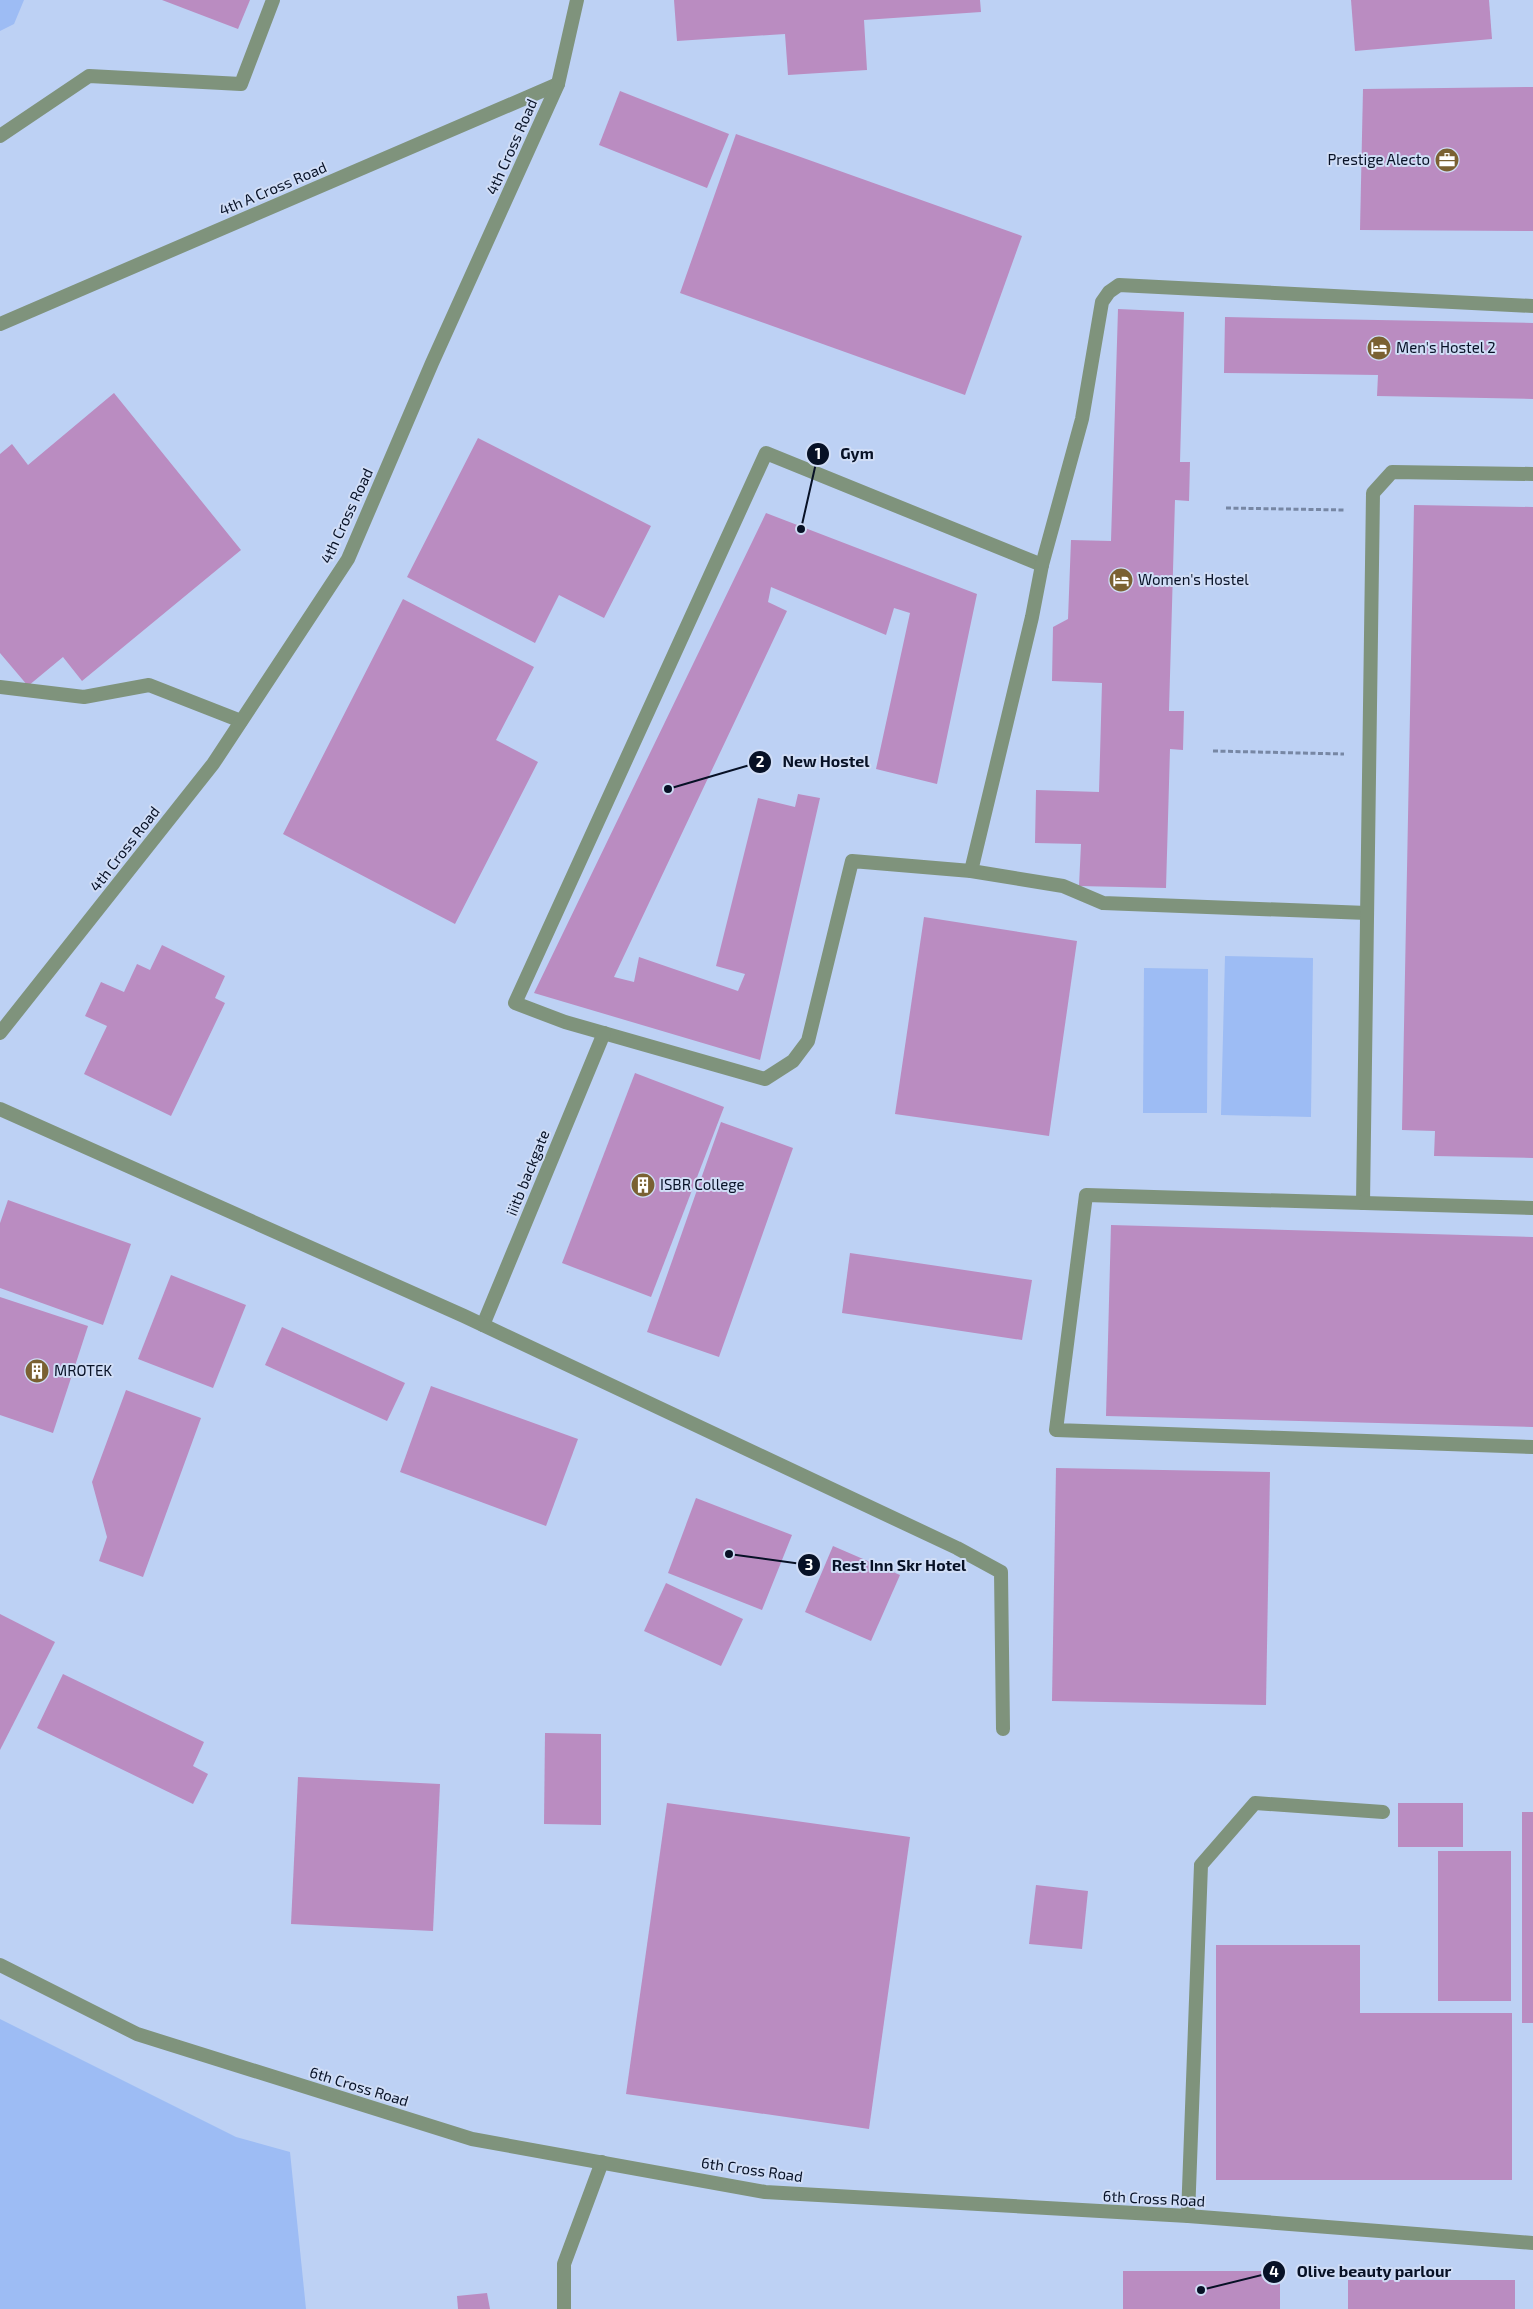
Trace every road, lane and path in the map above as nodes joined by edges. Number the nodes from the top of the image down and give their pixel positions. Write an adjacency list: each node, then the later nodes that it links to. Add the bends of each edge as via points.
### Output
1 (273, 0): 4 (street, via 241,84 89,76)
2 (577, 0): 3 (street, 4th Cross Road)
3 (558, 84): 6 (street, 4th A Cross Road); 12 (street, 4th Cross Road, via 348,559)
4 (0, 136)
5 (1533, 306): 10 (street, via 1119,285 1102,302 1082,419)
6 (0, 324)
7 (1533, 474): 9 (street, via 1392,472 1374,493)
8 (1226, 508): 9 (path)
9 (1374, 510): 14 (street)
10 (1042, 565): 15 (street); 18 (street, via 766,453 515,1002)
11 (0, 687): 12 (street, via 84,697 149,685)
12 (241, 721): 17 (street, 4th Cross Road, via 213,764)
13 (1213, 751): 14 (path)
14 (1370, 754): 16 (street)
15 (971, 871): 16 (street, via 1063,886 1102,903); 18 (street, via 852,861 808,1041 793,1062 765,1079)
16 (1367, 913): 20 (street)
17 (0, 1033)
18 (604, 1033): 22 (street, iiitb backgate)
19 (0, 1110): 22 (street)
20 (1364, 1203): 21 (street); 23 (street, via 1086,1195 1056,1430)
21 (1533, 1208)
22 (483, 1325): 24 (street, via 957,1548 1001,1572)
23 (1533, 1448)
24 (1003, 1729)
25 (1384, 1812): 28 (street, via 1255,1803 1201,1865)
26 (0, 1965): 27 (street, 6th Cross Road, via 137,2034 472,2139)
27 (602, 2162): 28 (street, 6th Cross Road, via 765,2192); 30 (street, via 564,2264)
28 (1188, 2216): 29 (street, 6th Cross Road)
29 (1533, 2243)
30 (564, 2309)

